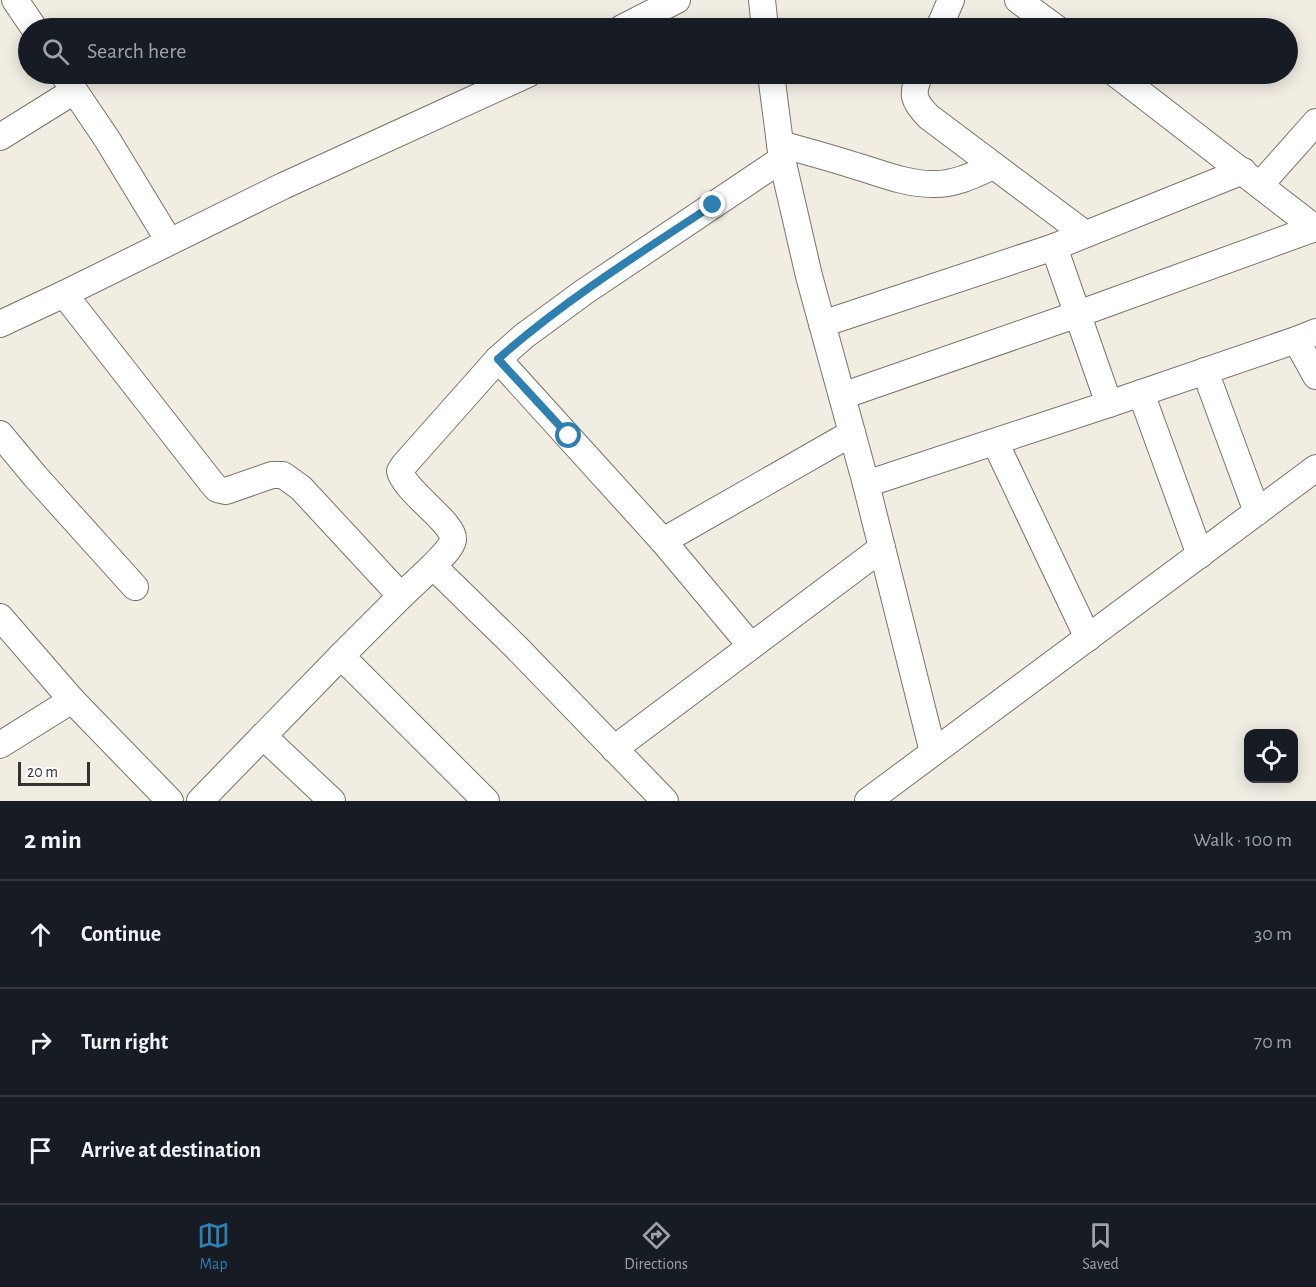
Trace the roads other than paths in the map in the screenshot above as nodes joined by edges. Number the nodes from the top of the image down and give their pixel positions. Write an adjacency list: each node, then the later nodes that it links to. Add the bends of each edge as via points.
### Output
1 (15, 0): 6 (street)
2 (677, 0): 7 (street)
3 (762, 0): 8 (street)
4 (951, 0): 9 (street)
5 (1018, 0): 10 (street)
6 (27, 18)
7 (642, 18)
8 (764, 18)
9 (943, 18)
10 (1042, 18)
11 (66, 84): 18 (street)
12 (69, 84): 24 (street)
13 (506, 84): 24 (street)
14 (772, 84): 19 (street)
15 (915, 84): 20 (street, via 920,108)
16 (1129, 84): 21 (street)
17 (1316, 122): 21 (street)
18 (0, 137)
19 (781, 152): 20 (street, via 932,184 966,179); 29 (street); 31 (street, via 584,292)
20 (993, 166): 23 (street)
21 (1252, 178): 22 (street); 23 (street)
22 (1315, 228): 27 (street)
23 (1085, 234): 25 (street)
24 (169, 241): 26 (street)
25 (1054, 247): 27 (street); 29 (street)
26 (64, 294): 28 (street); 48 (street, via 217,489 283,475 301,488)
27 (1078, 314): 35 (street); 36 (street)
28 (0, 324)
29 (822, 324): 35 (street)
30 (1306, 336): 32 (street); 33 (street)
31 (498, 359): 43 (street); 46 (street, via 400,471 404,481 452,532 452,542)
32 (1205, 371): 34 (street); 42 (street)
33 (1316, 376)
34 (1141, 393): 36 (street); 45 (street)
35 (842, 396): 37 (street)
36 (1109, 404): 39 (street)
37 (852, 433): 41 (street); 43 (street)
38 (0, 434): 47 (street)
39 (995, 442): 41 (street); 50 (street)
40 (1316, 468): 42 (street)
41 (866, 484): 44 (street)
42 (1257, 512): 45 (street)
43 (663, 542): 51 (street)
44 (882, 548): 51 (street); 57 (street)
45 (1200, 555): 50 (street)
46 (433, 566): 48 (street); 56 (street)
47 (135, 587)
48 (401, 596): 52 (street)
49 (0, 616): 53 (street)
50 (1088, 638): 57 (street)
51 (751, 646): 56 (street)
52 (340, 656): 54 (street); 61 (street)
53 (72, 700): 55 (street); 58 (street)
54 (263, 736): 59 (street); 60 (street)
55 (0, 745)
56 (614, 749): 62 (street)
57 (933, 752): 63 (street)
58 (170, 801)
59 (200, 801)
60 (332, 801)
61 (486, 801)
62 (665, 801)
63 (868, 801)

